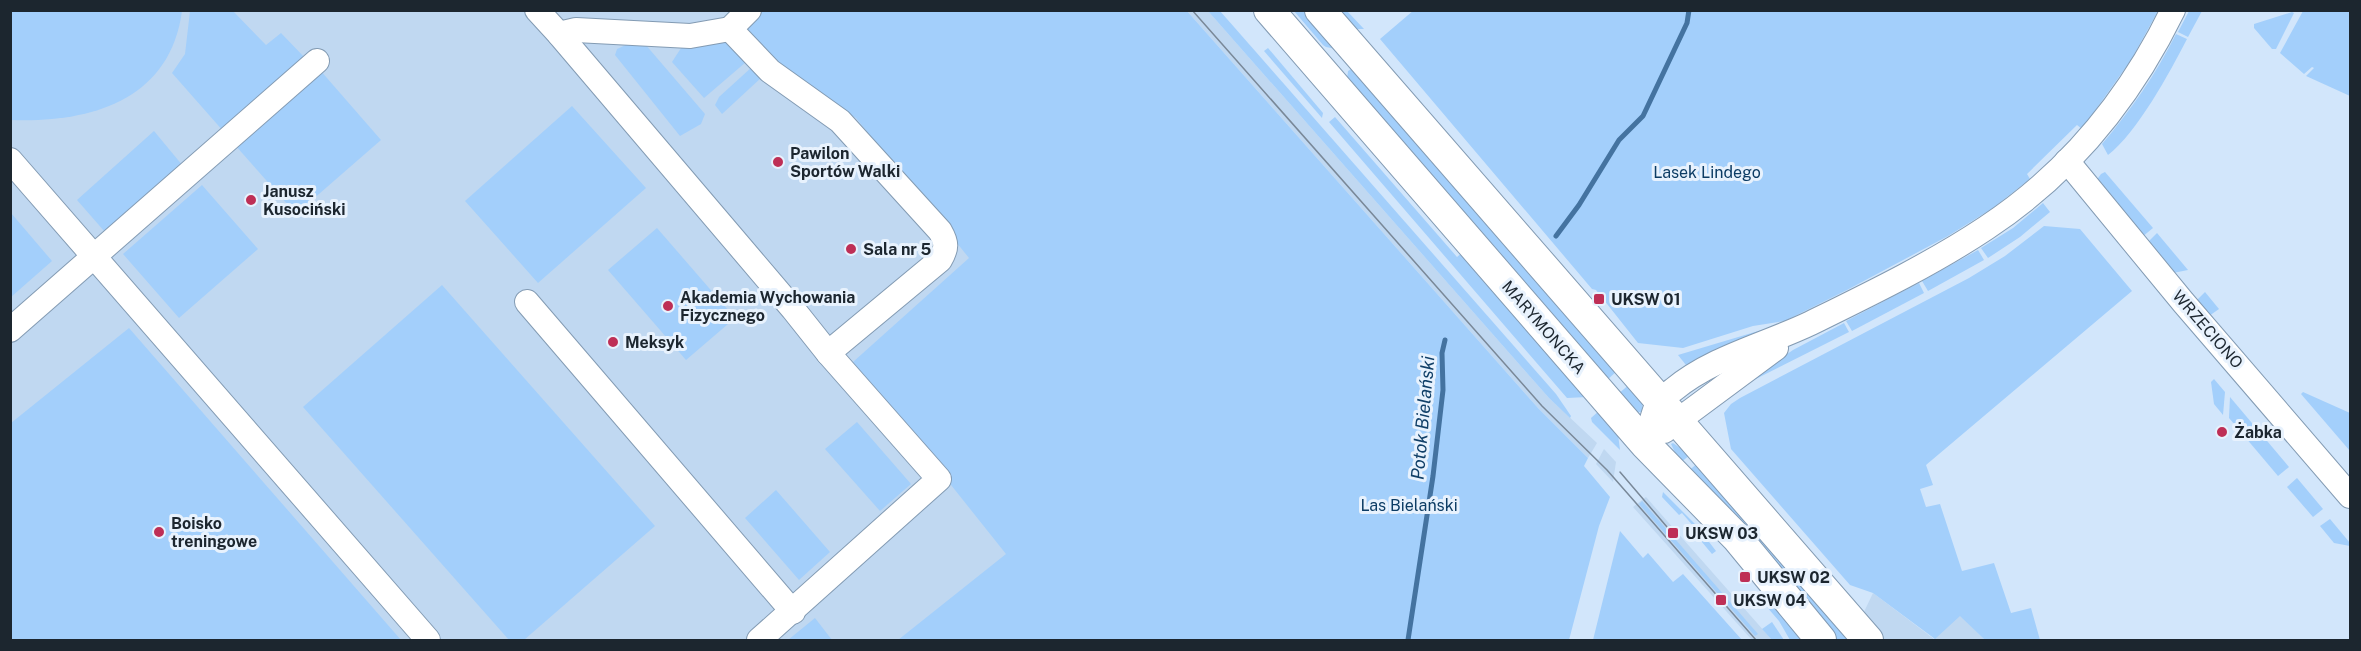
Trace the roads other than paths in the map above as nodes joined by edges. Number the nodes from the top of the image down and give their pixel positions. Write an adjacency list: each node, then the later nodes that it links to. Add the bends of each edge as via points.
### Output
1 (537, 10): 7 (street)
2 (749, 10): 6 (street)
3 (1269, 10): 16 (main road, MARYMONCKA)
4 (1320, 10): 15 (main road)
5 (2173, 10): 10 (street, via 2116,105)
6 (730, 29): 7 (street, via 690,36 576,30); 14 (street, via 770,71 840,121 945,240 946,249 940,260)
7 (559, 34): 14 (street)
8 (317, 61): 11 (street)
9 (10, 160): 11 (street)
10 (2067, 161): 15 (street, via 2026,199 1985,229 1908,273 1809,324 1700,370); 17 (street, WRZECIONO)
11 (94, 258): 13 (street); 19 (street)
12 (527, 302): 18 (street)
13 (10, 330)
14 (828, 353): 18 (street, via 939,479)
15 (1668, 411): 16 (street); 22 (main road)
16 (1645, 444): 21 (main road, MARYMONCKA, via 1737,538)
17 (2350, 496)
18 (793, 612): 20 (street)
19 (428, 640)
20 (759, 640)
21 (1821, 640)
22 (1868, 640)

